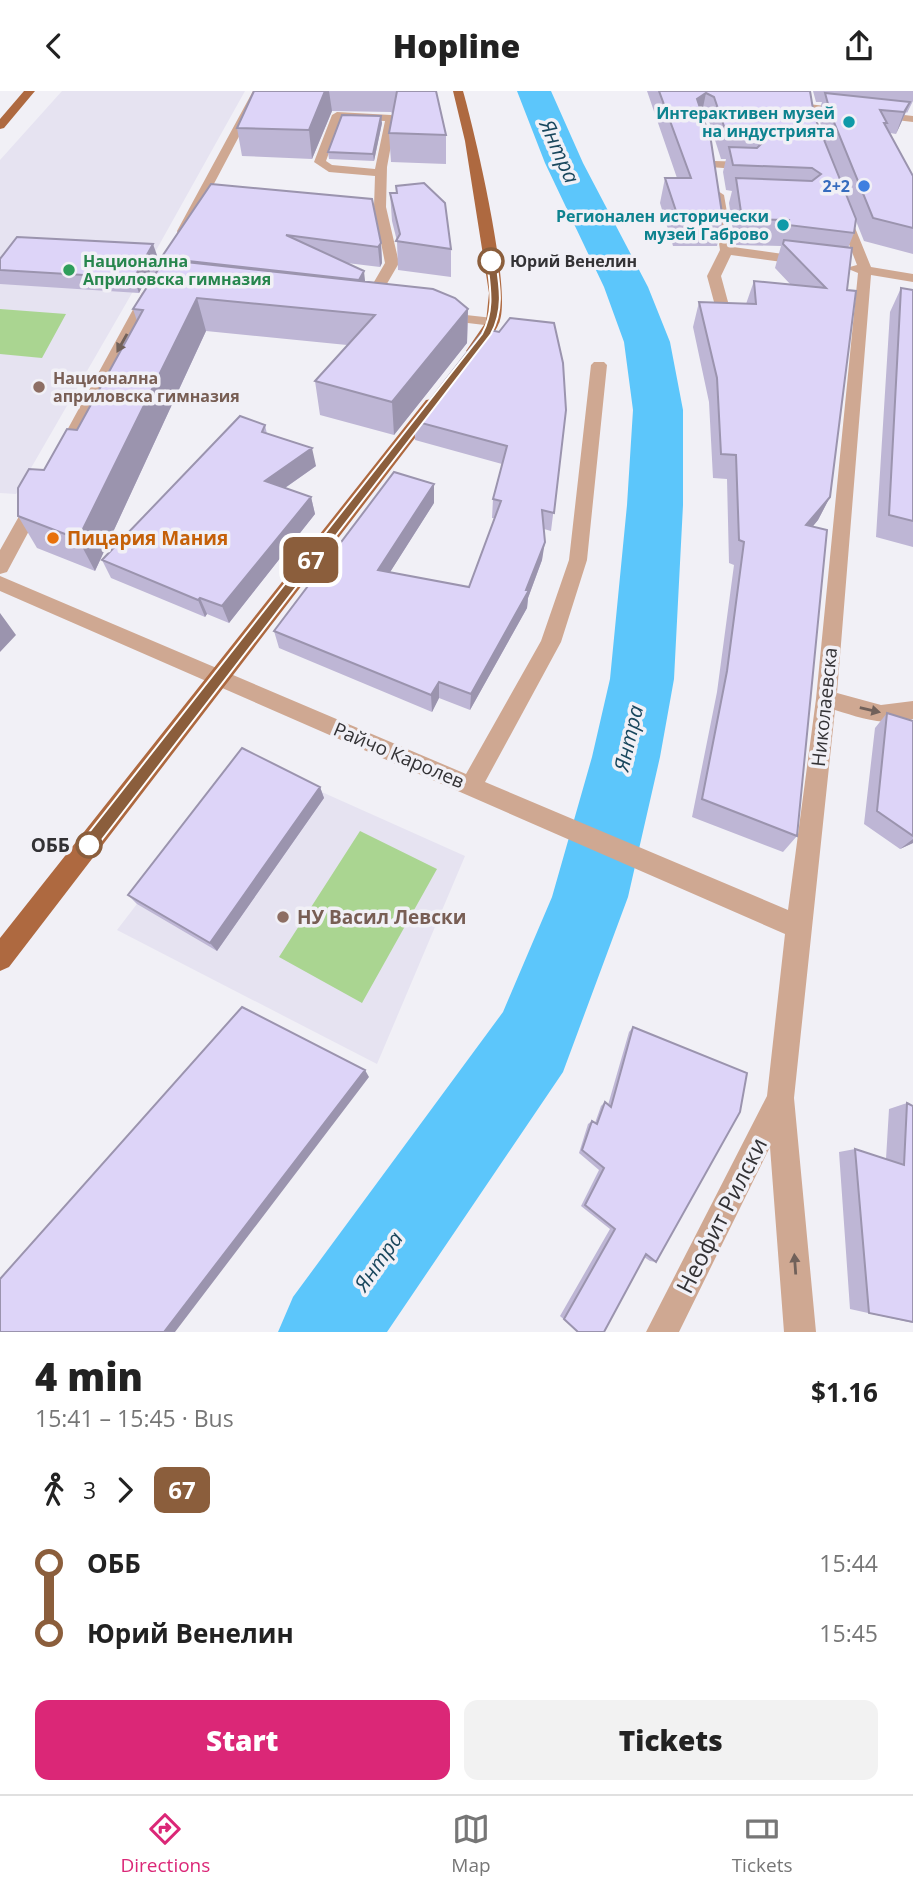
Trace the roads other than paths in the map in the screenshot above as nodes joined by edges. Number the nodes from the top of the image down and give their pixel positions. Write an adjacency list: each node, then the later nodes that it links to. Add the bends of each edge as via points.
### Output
1 (30, 91): 6 (main road)
2 (258, 91): 11 (street)
3 (458, 91): 20 (main road, via 495,285)
4 (807, 99): 5 (street); 7 (street)
5 (913, 119)
6 (0, 125)
7 (811, 127)
8 (750, 166): 12 (street, via 712,160 724,196)
9 (381, 173): 9 (street, via 391,118 337,115 320,162 329,168); 17 (street, via 380,207 392,263)
10 (835, 190): 14 (street, Николаевска)
11 (174, 247)
12 (727, 250): 14 (street); 18 (street, via 714,276)
13 (913, 264): 14 (street)
14 (864, 269): 15 (street); 27 (street, Николаевска)
15 (913, 278)
16 (155, 283): 24 (street, one-way to 24)
17 (366, 308)
18 (724, 313)
19 (430, 315): 20 (street)
20 (493, 322): 22 (main road)
21 (599, 365): 29 (street, via 578,560 551,642)
22 (461, 367)
23 (444, 389): 26 (main road)
24 (0, 567)
25 (0, 583): 26 (street, Райчо Каролев)
26 (219, 677): 29 (street, Райчо Каролев); 31 (main road)
27 (826, 699): 28 (street, one-way to 28, via 888,714); 30 (street, Николаевска)
28 (913, 710)
29 (471, 786): 30 (street, Райчо Каролев)
30 (798, 927): 32 (street, Николаевска)
31 (0, 958)
32 (780, 1098): 33 (street, Неофит Рилски); 34 (street, Николаевска, one-way to 32)
33 (662, 1332)
34 (800, 1332)

